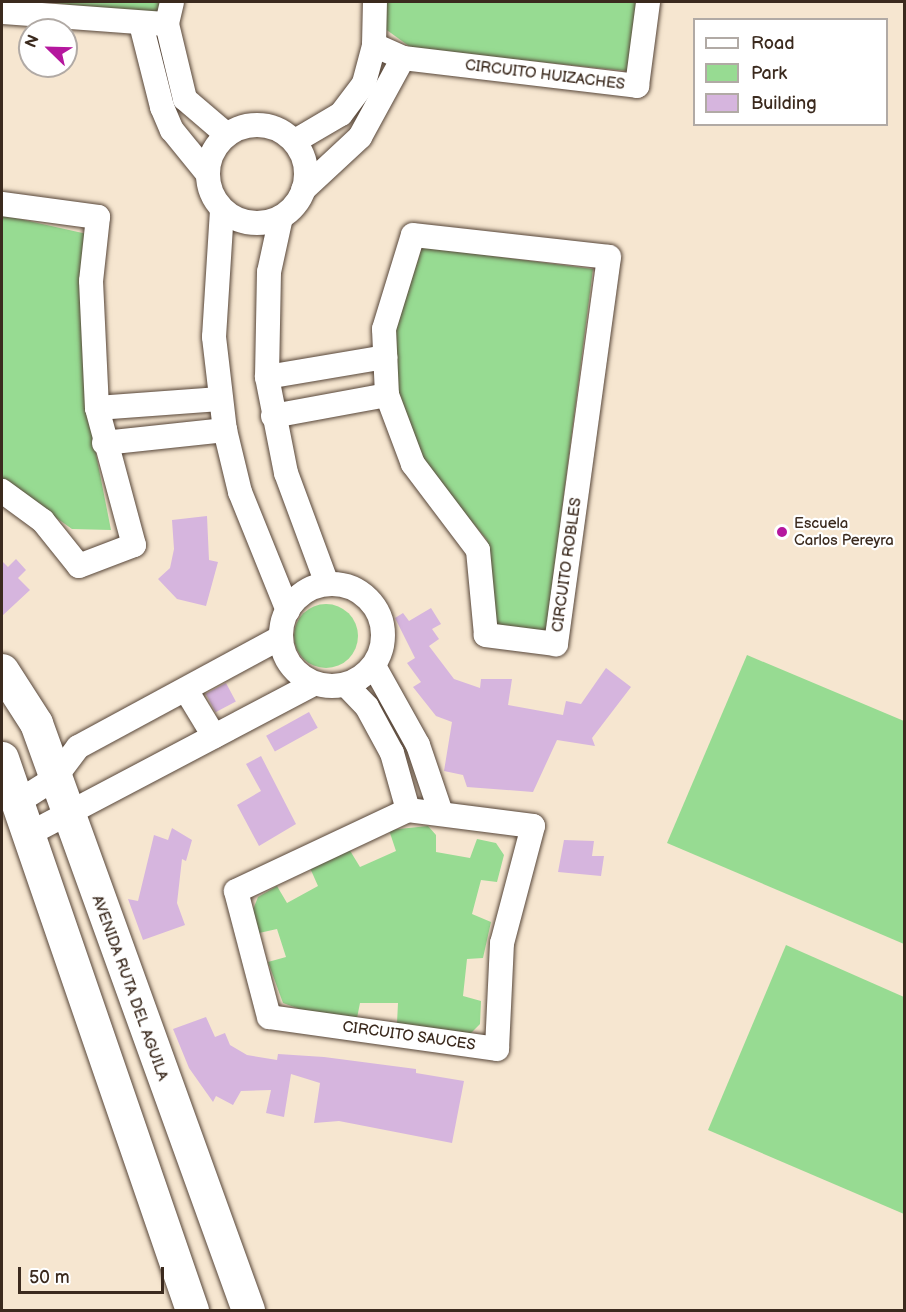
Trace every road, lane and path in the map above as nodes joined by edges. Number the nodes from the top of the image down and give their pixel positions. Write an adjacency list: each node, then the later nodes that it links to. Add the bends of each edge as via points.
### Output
1 (375, 2): 6 (street)
2 (648, 2): 7 (street, CIRCUITO HUIZACHES, via 637,86)
3 (2, 12): 5 (street)
4 (169, 13): 5 (street); 8 (street)
5 (141, 24): 9 (street)
6 (374, 45): 7 (street, CIRCUITO HUIZACHES); 10 (street, via 364,83)
7 (403, 58): 12 (street)
8 (185, 99): 9 (street); 11 (street)
9 (162, 107): 14 (street)
10 (341, 114): 12 (street); 13 (street)
11 (226, 134): 13 (street, via 255,124 270,125); 14 (street, via 212,152)
12 (360, 137): 15 (street)
13 (295, 141): 15 (street, via 307,174)
14 (207, 173): 17 (street)
15 (303, 190): 18 (street)
16 (2, 204): 23 (street, via 98,217 91,323)
17 (222, 210): 18 (street, via 250,223); 22 (street, via 214,285)
18 (281, 217): 20 (street, via 269,272)
19 (385, 357): 20 (street); 21 (street, CIRCUITO ROBLES); 21 (street, CIRCUITO ROBLES, via 384,329 413,235 609,257 556,644 486,635 477,550 414,464)
20 (267, 377): 24 (street)
21 (387, 395): 24 (street)
22 (220, 399): 23 (street); 25 (street)
23 (97, 408): 26 (street)
24 (273, 416): 28 (street, via 303,526)
25 (225, 430): 26 (street); 29 (street, via 257,543)
26 (104, 443): 27 (street, via 134,545 79,566 43,521)
27 (2, 491)
28 (327, 584): 29 (street, via 296,598); 31 (street, via 359,591 381,617 384,634)
29 (288, 611): 30 (street)
30 (278, 639): 33 (street, via 287,662); 35 (street)
31 (374, 666): 34 (street); 37 (street)
32 (3, 674): 40 (street, AVENIDA RUTA DEL AGUILA, via 36,723)
33 (313, 684): 34 (street); 36 (street)
34 (346, 685): 38 (street, via 367,707)
35 (186, 690): 36 (street); 40 (street, via 78,747)
36 (214, 736): 44 (street)
37 (418, 745): 38 (street); 43 (street)
38 (392, 753): 42 (street)
39 (2, 758): 41 (street)
40 (54, 779): 41 (street); 44 (street, AVENIDA RUTA DEL AGUILA)
41 (16, 803): 45 (street)
42 (408, 810): 43 (street, CIRCUITO SAUCES); 43 (street, CIRCUITO SAUCES, via 237,891 269,1017 497,1049 502,943 533,826)
43 (441, 813)
44 (69, 816): 45 (street); 47 (street, AVENIDA RUTA DEL AGUILA)
45 (27, 836): 46 (street)
46 (192, 1311)
47 (248, 1311)

